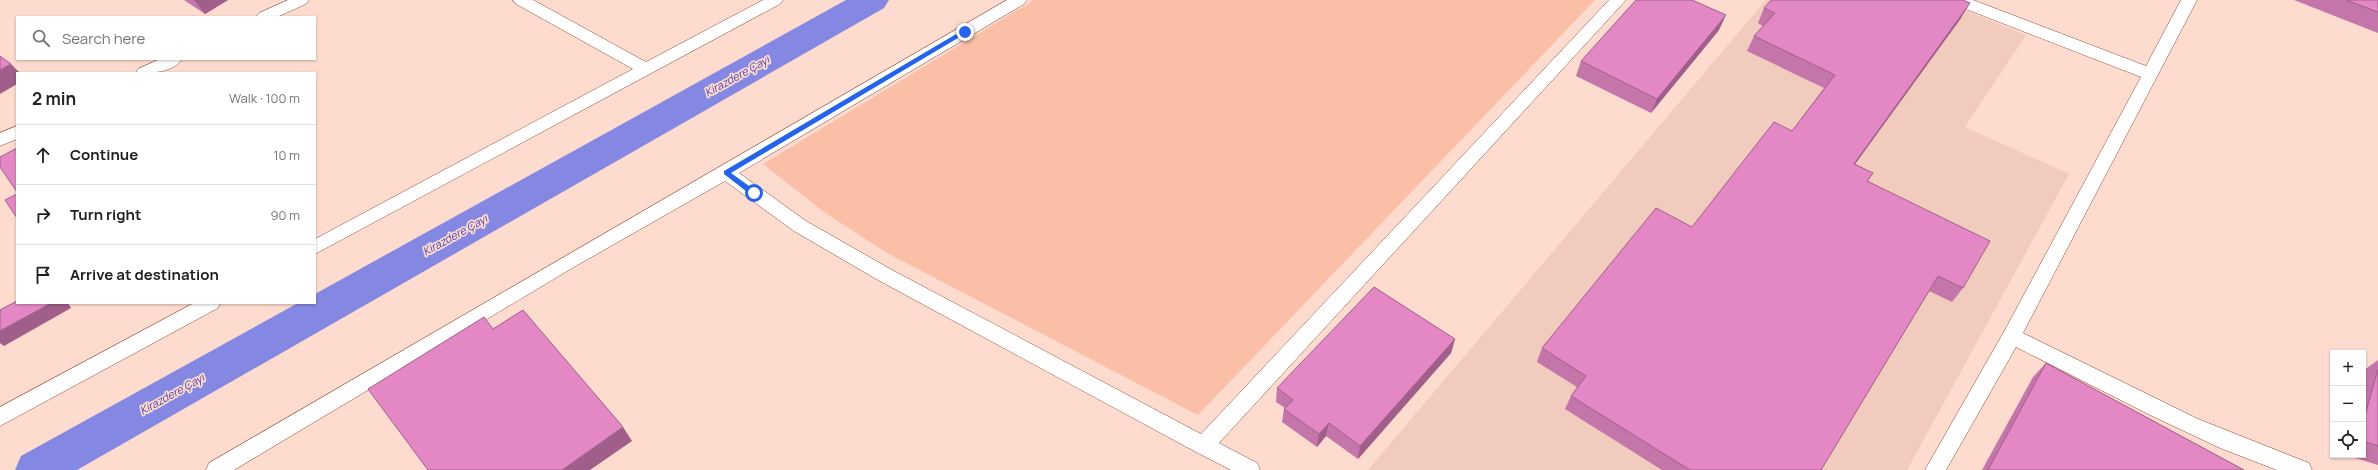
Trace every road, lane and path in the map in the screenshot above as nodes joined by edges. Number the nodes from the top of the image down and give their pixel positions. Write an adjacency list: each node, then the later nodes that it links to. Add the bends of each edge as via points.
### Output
1 (301, 0): 8 (street)
2 (522, 0): 10 (street)
3 (775, 0): 10 (street)
4 (1019, 0): 15 (street)
5 (1618, 0): 20 (street)
6 (1958, 0): 12 (street)
7 (2189, 0): 12 (street)
8 (266, 16)
9 (172, 60): 11 (street)
10 (646, 69): 16 (street)
11 (146, 72)
12 (2150, 74): 18 (street)
13 (16, 132): 14 (street)
14 (0, 140)
15 (726, 173): 20 (street, via 800,226 885,275); 21 (street, via 568,262)
16 (316, 246)
17 (209, 304): 19 (street)
18 (2012, 336): 23 (street); 24 (street, via 2226,442)
19 (0, 417)
20 (1203, 446): 22 (street)
21 (216, 470)
22 (1250, 470)
23 (1935, 470)
24 (2302, 470)

